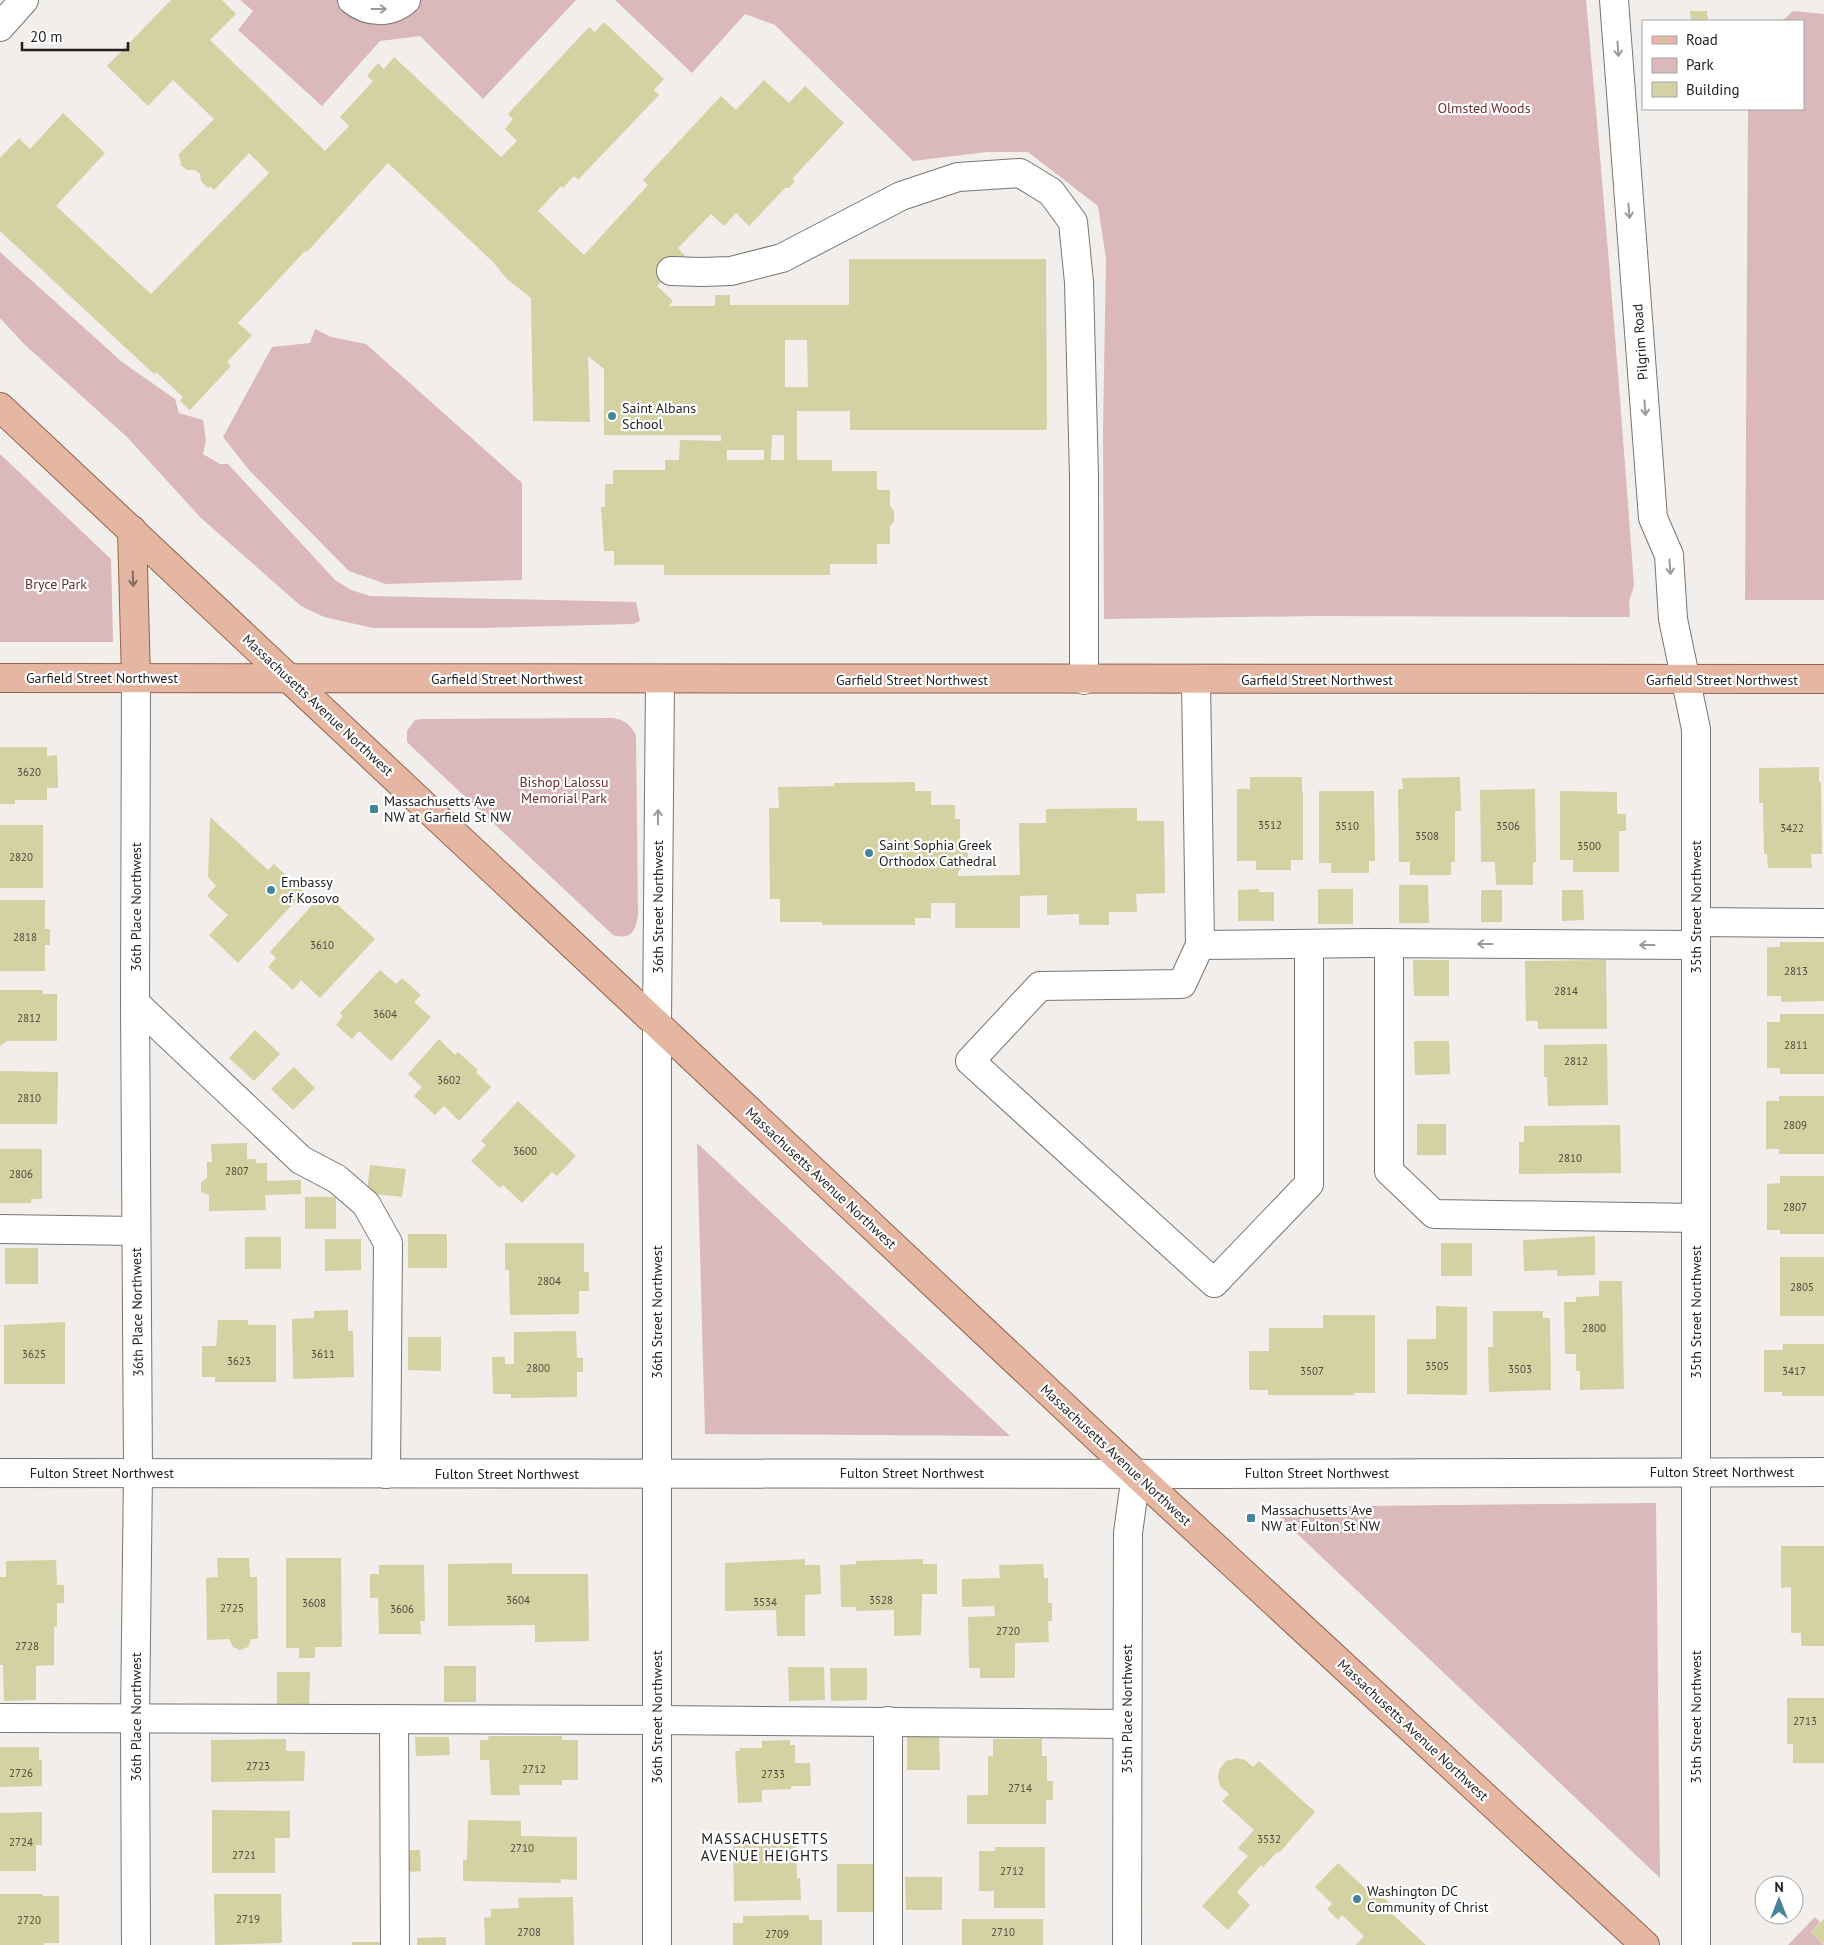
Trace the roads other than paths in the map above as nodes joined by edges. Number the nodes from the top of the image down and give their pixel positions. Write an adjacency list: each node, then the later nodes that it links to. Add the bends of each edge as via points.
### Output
1 (24, 0): 5 (street)
2 (352, 0): 3 (street, one-way to 3, via 364,8 378,11 391,9)
3 (406, 0)
4 (1614, 0): 16 (street, Pilgrim Road, one-way to 16, via 1653,518 1669,555 1673,619)
5 (0, 27)
6 (671, 271): 14 (street, via 731,271 782,258 902,196 958,177 1020,173 1052,192 1073,222 1078,272 1084,476)
7 (0, 407): 8 (main road, Massachusetts Avenue Northwest)
8 (132, 530): 10 (main road, one-way to 10); 11 (main road, Massachusetts Avenue Northwest)
9 (0, 678): 10 (main road, Garfield Street Northwest)
10 (136, 678): 11 (main road, Garfield Street Northwest); 22 (street, 36th Place Northwest)
11 (290, 679): 13 (main road, Garfield Street Northwest); 23 (main road, Massachusetts Avenue Northwest)
12 (1824, 679): 16 (main road, Garfield Street Northwest)
13 (660, 680): 14 (main road, Garfield Street Northwest); 23 (street, 36th Street Northwest, one-way to 13)
14 (1084, 680): 15 (main road, Garfield Street Northwest)
15 (1196, 680): 16 (main road, Garfield Street Northwest); 21 (street)
16 (1686, 680): 18 (street, 35th Street Northwest, via 1696,729)
17 (1824, 923): 18 (street)
18 (1696, 934): 19 (street, one-way to 19); 24 (street, 35th Street Northwest)
19 (1378, 943): 20 (street); 24 (street, via 1389,1171 1434,1214)
20 (1310, 944): 21 (street); 21 (street, via 1310,1184 1214,1283 970,1061 1040,986 1182,984)
21 (1200, 945)
22 (135, 1003): 26 (street, 36th Place Northwest); 31 (street, via 301,1160 337,1179 366,1204 388,1243)
23 (657, 1023): 32 (street, 36th Street Northwest); 33 (main road, Massachusetts Avenue Northwest)
24 (1696, 1218): 27 (street, 35th Street Northwest)
25 (0, 1229): 26 (street)
26 (136, 1231): 30 (street, 36th Place Northwest)
27 (1696, 1472): 28 (street, Fulton Street Northwest); 33 (street, Fulton Street Northwest); 46 (street, 35th Street Northwest)
28 (1824, 1472)
29 (0, 1473): 30 (street, Fulton Street Northwest)
30 (138, 1473): 31 (street, Fulton Street Northwest); 35 (street, 36th Place Northwest)
31 (386, 1474): 32 (street, Fulton Street Northwest)
32 (657, 1474): 33 (street, Fulton Street Northwest); 37 (street, 36th Street Northwest)
33 (1136, 1474): 39 (street, 35th Place Northwest, via 1128,1533); 45 (main road, Massachusetts Avenue Northwest)
34 (0, 1718): 35 (street)
35 (135, 1718): 36 (street); 40 (street, 36th Place Northwest)
36 (394, 1719): 37 (street); 41 (street)
37 (657, 1720): 38 (street); 42 (street, 36th Street Northwest)
38 (888, 1721): 39 (street); 43 (street)
39 (1127, 1724): 44 (street, 35th Place Northwest)
40 (136, 1945)
41 (395, 1945)
42 (656, 1945)
43 (888, 1945)
44 (1127, 1945)
45 (1645, 1945)
46 (1696, 1945)

